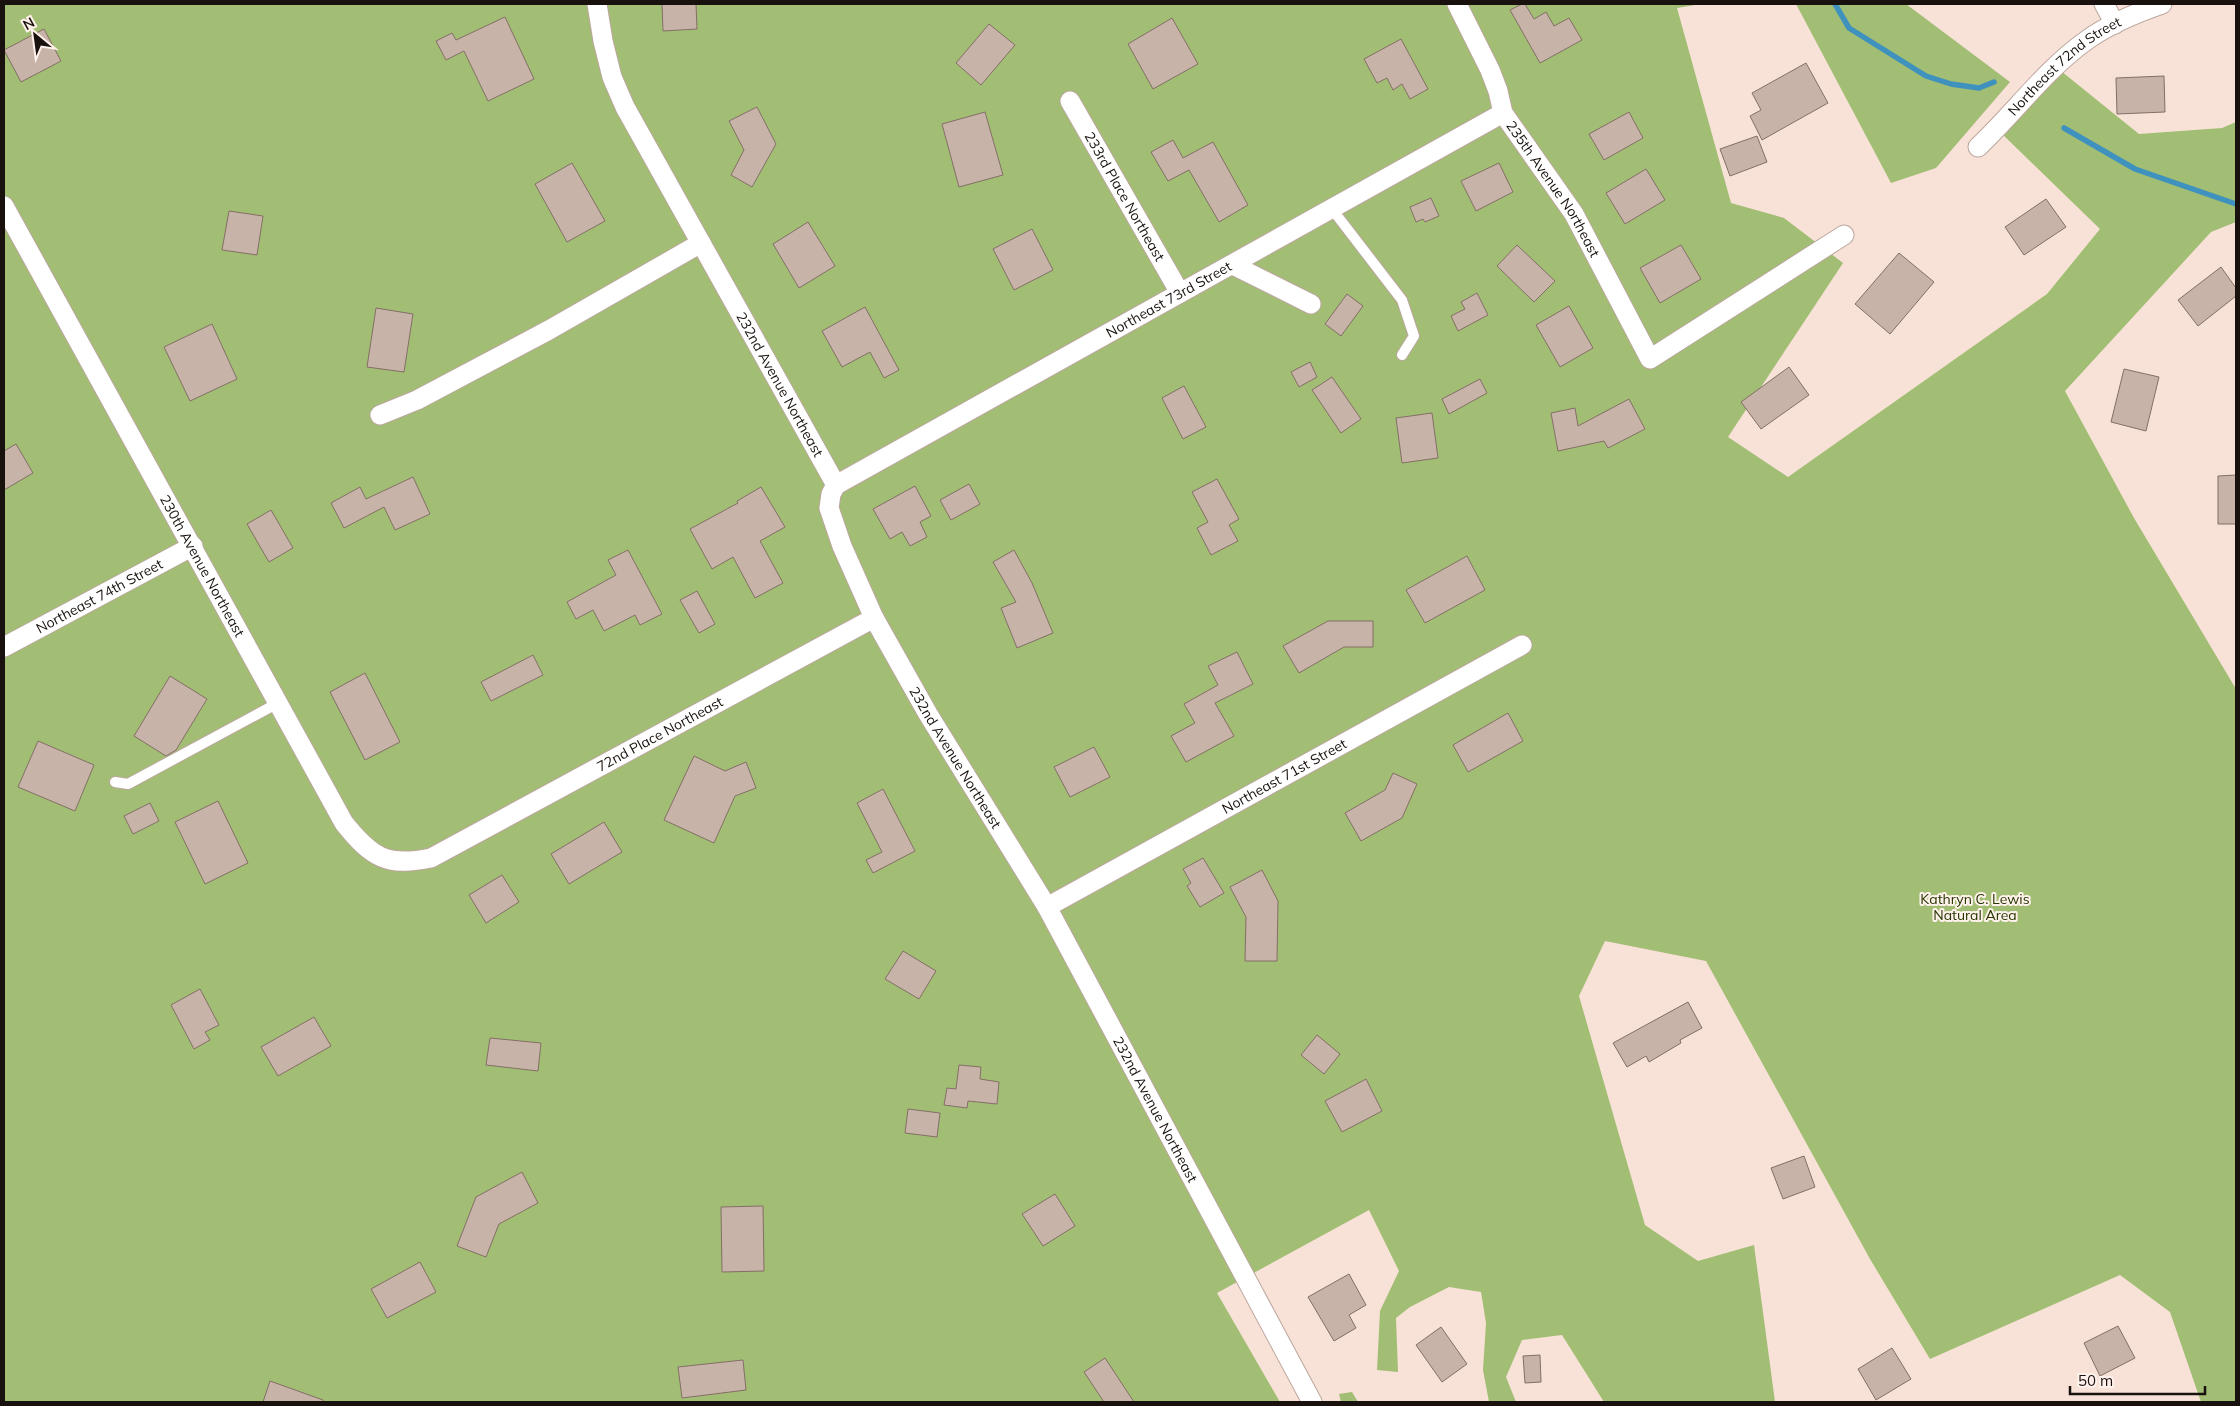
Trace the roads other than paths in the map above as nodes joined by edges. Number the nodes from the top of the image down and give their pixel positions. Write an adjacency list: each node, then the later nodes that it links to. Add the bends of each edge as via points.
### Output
1 (598, 4): 12 (street, 232nd Avenue Northeast, via 612,78)
2 (1457, 4): 7 (street, 235th Avenue Northeast, via 1490,70)
3 (2104, 4): 5 (street)
4 (2162, 4): 5 (street, Northeast 72nd Street)
5 (2114, 24): 8 (street, Northeast 72nd Street, via 2068,56)
6 (1070, 102): 14 (street, 233rd Place Northeast)
7 (1503, 113): 10 (street, Northeast 73rd Street); 11 (street, 235th Avenue Northeast, via 1574,214 1646,352)
8 (1978, 147)
9 (4, 206): 19 (street, 230th Avenue Northeast)
10 (1332, 210): 13 (street, Northeast 73rd Street); 16 (lane, via 1402,300 1414,336)
11 (1844, 235)
12 (701, 243): 17 (street, via 549,330 417,400); 18 (street, 232nd Avenue Northeast)
13 (1233, 265): 14 (street, Northeast 73rd Street); 15 (street)
14 (1180, 293): 18 (street, Northeast 73rd Street)
15 (1311, 304)
16 (1402, 355)
17 (380, 415)
18 (836, 485): 20 (street, 232nd Avenue Northeast, via 829,508)
19 (193, 546): 22 (street, Northeast 74th Street); 23 (street, 230th Avenue Northeast)
20 (874, 618): 25 (street, 72nd Place Northeast); 26 (street, 232nd Avenue Northeast, via 928,714)
21 (1522, 645): 26 (street, Northeast 71st Street)
22 (4, 647)
23 (278, 703): 24 (lane, via 128,784); 25 (street, 230th Avenue Northeast, via 344,823 360,842 385,859 408,863 431,858)
24 (115, 782)
25 (446, 850)
26 (1046, 906): 27 (street, 232nd Avenue Northeast)
27 (1312, 1402)

